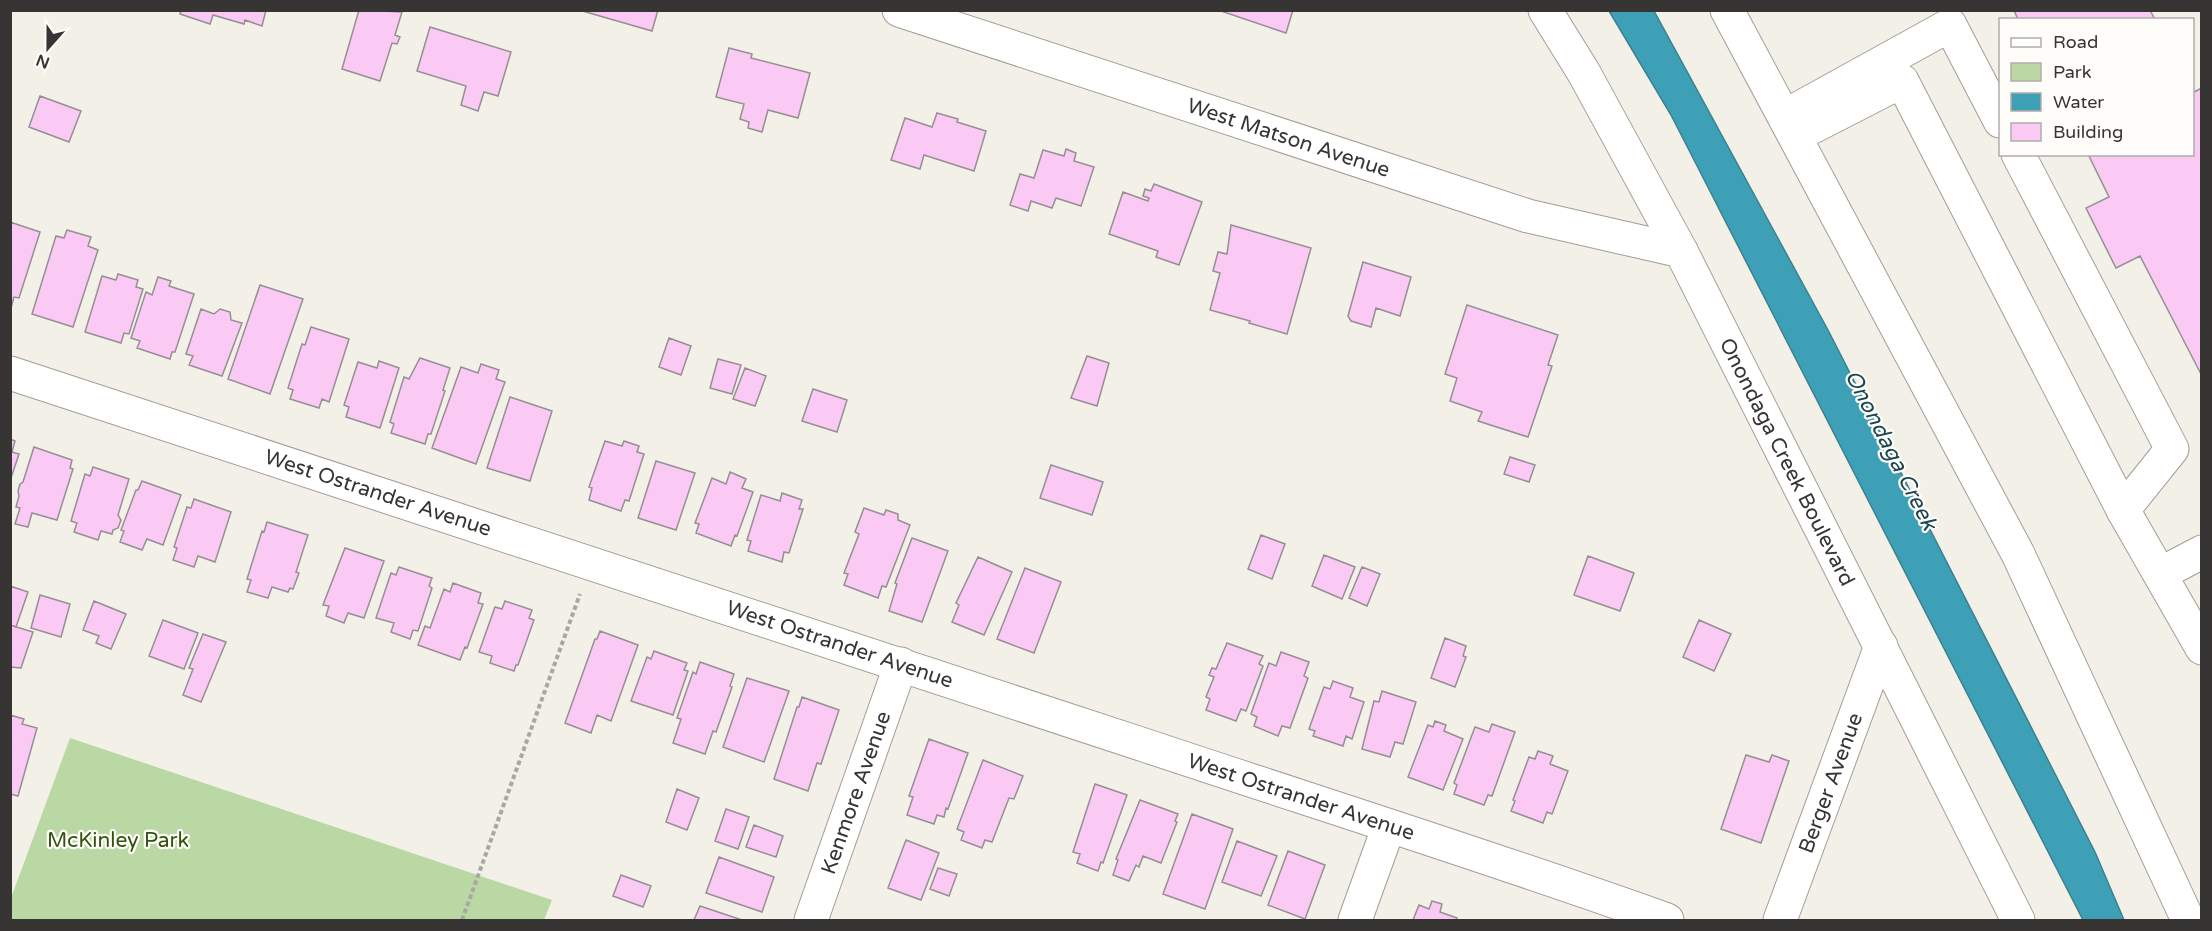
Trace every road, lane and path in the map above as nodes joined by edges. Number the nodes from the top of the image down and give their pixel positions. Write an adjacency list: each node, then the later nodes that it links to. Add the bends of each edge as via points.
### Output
1 (899, 10): 7 (street, West Matson Avenue, via 1528,216)
2 (1545, 10): 7 (street, Onondaga Creek Boulevard)
3 (1727, 10): 5 (street)
4 (1999, 117): 5 (street, via 1950,25)
5 (1790, 126): 9 (street, via 1902,81); 23 (street, via 2018,554)
6 (2019, 156): 9 (street, via 2172,449)
7 (1681, 251): 13 (street, Onondaga Creek Boulevard)
8 (10, 373): 11 (street, West Ostrander Avenue)
9 (2123, 510): 12 (street)
10 (2202, 552): 12 (street)
11 (592, 561): 15 (street, West Ostrander Avenue); 17 (path)
12 (2160, 574): 14 (street)
13 (1881, 646): 21 (street, Berger Avenue); 22 (street, Onondaga Creek Boulevard)
14 (2202, 648)
15 (901, 663): 16 (street, West Ostrander Avenue); 18 (street, Kenmore Avenue)
16 (1389, 826): 19 (street); 20 (street, West Ostrander Avenue, via 1522,868)
17 (462, 921)
18 (811, 921)
19 (1355, 921)
20 (1667, 921)
21 (1780, 921)
22 (2018, 921)
23 (2188, 921)

